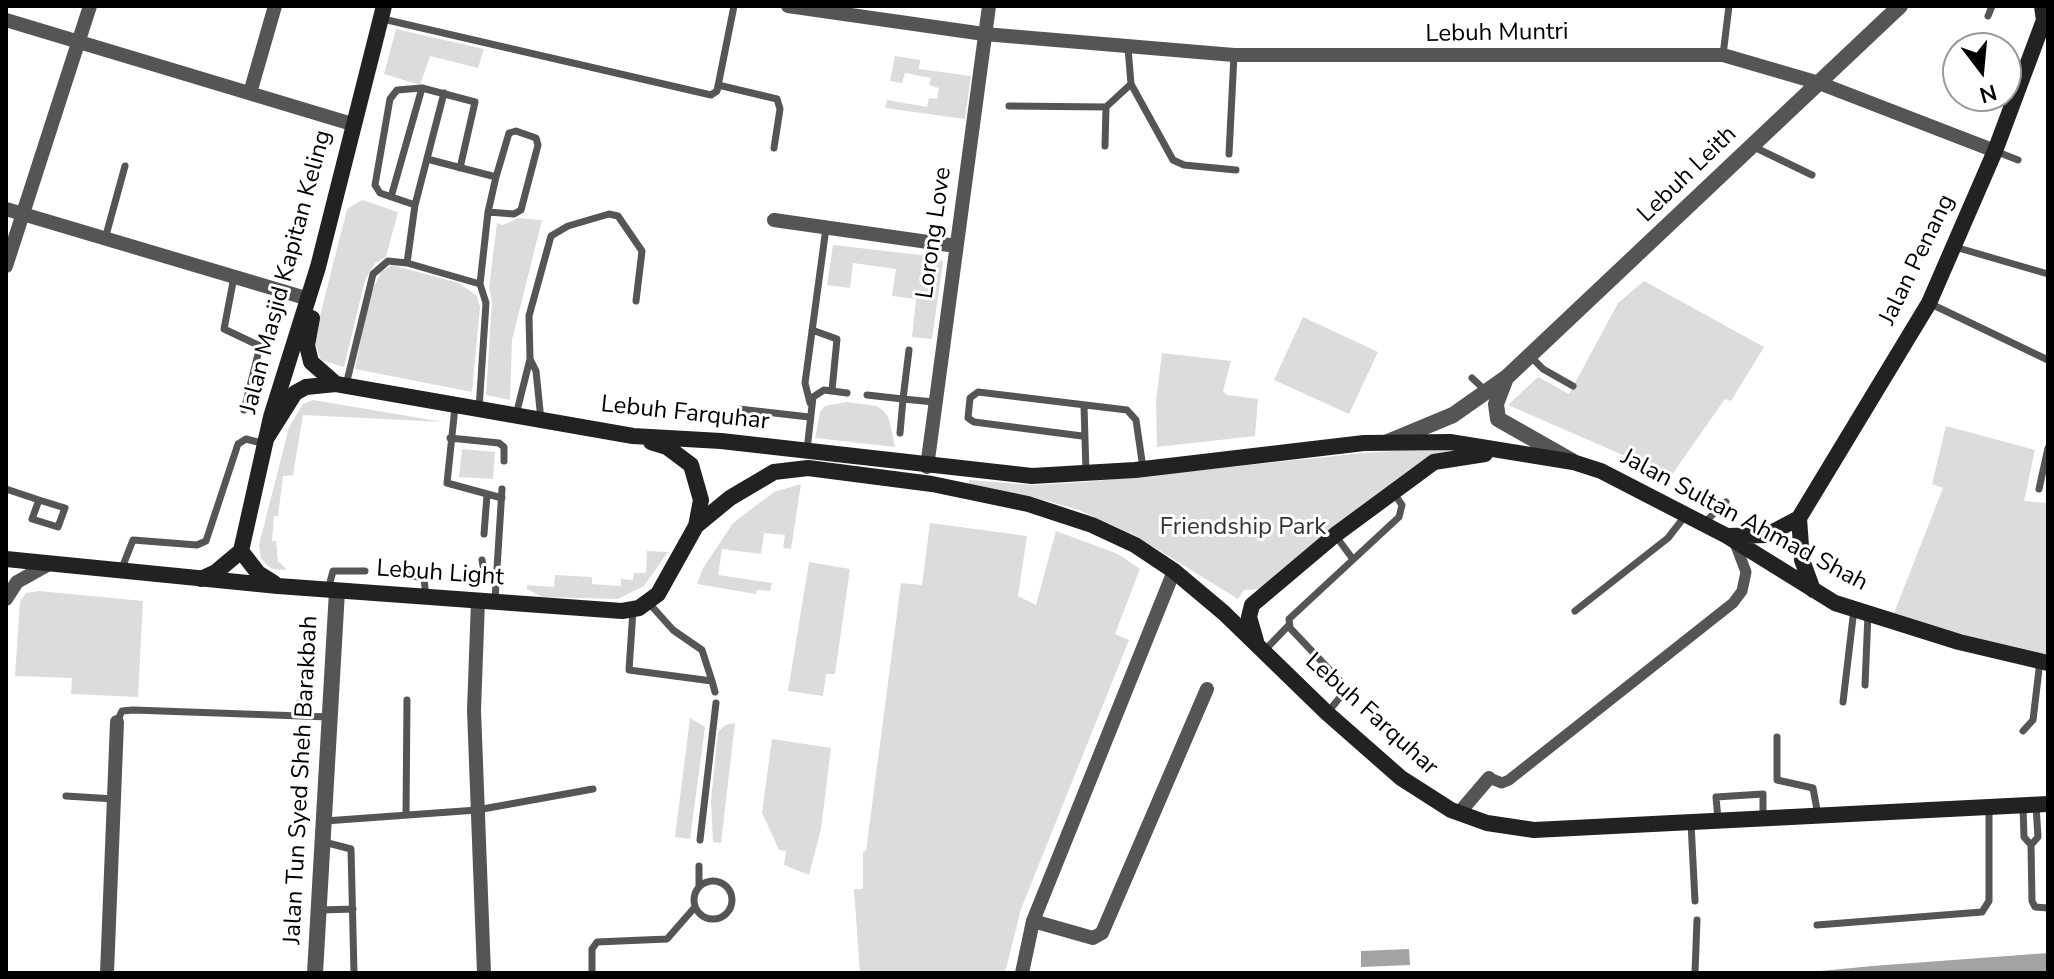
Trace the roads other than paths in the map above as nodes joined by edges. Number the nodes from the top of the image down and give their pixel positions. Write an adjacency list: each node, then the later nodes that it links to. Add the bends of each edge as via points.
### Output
1 (90, 6): 15 (street)
2 (275, 6): 23 (street)
3 (734, 6): 21 (lane)
4 (788, 6): 11 (street, Lebuh Muntri)
5 (989, 6): 14 (street, Lorong Love)
6 (1729, 6): 18 (lane)
7 (1900, 6): 19 (street, Lebuh Leith)
8 (1992, 6): 12 (lane)
9 (382, 12): 21 (lane, via 708,95 716,94); 27 (main road, Jalan Masjid Kapitan Keling)
10 (2045, 12): 31 (main road, Jalan Penang)
11 (881, 13): 14 (street, Lebuh Muntri)
12 (1988, 16)
13 (6, 20): 15 (street)
14 (984, 34): 16 (street, Lebuh Muntri); 48 (street, Lorong Love)
15 (78, 43): 23 (street); 44 (street)
16 (1128, 48): 17 (street, Lebuh Muntri); 20 (lane)
17 (1234, 55): 18 (street, Lebuh Muntri); 32 (lane)
18 (1723, 55): 19 (street, Lebuh Muntri)
19 (1819, 83): 29 (street, Lebuh Leith); 31 (street, Lebuh Muntri)
20 (1131, 84): 26 (lane); 37 (lane, via 1173,160)
21 (718, 85): 30 (lane, via 777,99)
22 (422, 88): 24 (lane); 40 (lane); 40 (lane, via 403,88 390,99 375,185)
23 (250, 93): 27 (street)
24 (444, 93): 33 (lane); 36 (lane, via 472,100 476,106)
25 (1009, 106): 26 (lane)
26 (1106, 107): 28 (lane)
27 (352, 124): 55 (main road, Jalan Masjid Kapitan Keling)
28 (1105, 146)
29 (1752, 146): 38 (lane); 60 (street, Lebuh Leith)
30 (774, 148)
31 (1995, 151): 34 (lane); 49 (main road, Jalan Penang)
32 (1229, 154)
33 (427, 159): 36 (lane); 41 (lane)
34 (2018, 160)
35 (125, 166): 47 (lane)
36 (460, 168): 39 (lane)
37 (1236, 170)
38 (1812, 175)
39 (496, 177): 43 (lane); 43 (lane, via 509,133 536,138 521,210)
40 (391, 197): 41 (lane)
41 (415, 205): 50 (lane)
42 (6, 209): 44 (street)
43 (488, 212): 54 (lane)
44 (22, 214): 47 (street); 51 (street)
45 (774, 220): 46 (street)
46 (826, 228): 48 (street); 58 (lane)
47 (105, 239): 53 (street)
48 (956, 246): 72 (street, Lorong Love)
49 (1953, 246): 52 (lane); 57 (main road, Jalan Penang)
50 (407, 263): 54 (lane); 65 (lane, via 388,261 373,274)
51 (6, 266)
52 (2048, 274)
53 (234, 277): 55 (street); 77 (lane, via 224,329 260,346)
54 (480, 284): 78 (lane, via 486,303)
55 (309, 299): 65 (main road, via 308,354 315,368); 86 (main road, Jalan Masjid Kapitan Keling)
56 (636, 301): 61 (lane, via 644,257 618,216 609,214 557,231 547,243 529,316)
57 (1929, 303): 62 (lane); 106 (main road, Jalan Penang)
58 (812, 330): 67 (lane, via 837,339); 73 (lane, via 805,383)
59 (909, 350): 71 (lane)
60 (1530, 356): 63 (street, Lebuh Leith); 66 (lane)
61 (530, 359): 80 (lane); 81 (lane)
62 (2048, 360)
63 (1507, 377): 68 (street, Lebuh Leith); 92 (street, via 1496,404 1498,419)
64 (1472, 378): 68 (lane)
65 (341, 384): 75 (main road, Lebuh Farquhar); 86 (main road, Lebuh Farquhar, via 295,393)
66 (1573, 386)
67 (832, 390): 69 (lane); 73 (lane, via 818,392)
68 (1486, 391): 87 (street, Lebuh Leith, via 1453,415)
69 (847, 393)
70 (867, 395): 71 (lane)
71 (903, 399): 72 (lane); 82 (lane)
72 (934, 402): 93 (street, Lorong Love)
73 (810, 403): 79 (lane)
74 (1084, 406): 84 (lane); 84 (lane, via 978,392 970,398 968,414 974,422); 94 (lane, via 1133,413)
75 (455, 407): 78 (main road, Lebuh Farquhar); 85 (lane)
76 (739, 409): 79 (lane)
77 (244, 410)
78 (478, 411): 80 (main road, Lebuh Farquhar)
79 (809, 417): 90 (lane)
80 (516, 418): 81 (main road, Lebuh Farquhar)
81 (541, 422): 83 (main road, Lebuh Farquhar)
82 (900, 433)
83 (633, 436): 90 (main road, Lebuh Farquhar); 108 (main road, via 667,447 691,465 701,500)
84 (1082, 436): 95 (lane)
85 (450, 438): 91 (lane, via 499,443); 101 (lane, via 447,483)
86 (266, 441): 112 (main road, Jalan Masjid Kapitan Keling); 117 (lane, via 246,439 238,444 206,541 197,545 133,540)
87 (1388, 442): 89 (main road, Jalan Sultan Ahmad Shah, via 1450,442); 94 (main road, Jalan Sultan Ahmad Shah)
88 (2048, 448): 99 (lane)
89 (1511, 452): 92 (main road, Jalan Sultan Ahmad Shah); 100 (main road, via 1434,462)
90 (808, 460): 93 (main road, Lebuh Farquhar); 108 (main road, via 761,477); 119 (main road, Lebuh Farquhar, via 1050,510 1135,545)
91 (504, 461)
92 (1573, 462): 105 (main road, Jalan Sultan Ahmad Shah)
93 (927, 467): 96 (main road, Lebuh Farquhar)
94 (1143, 469): 95 (main road, Jalan Sultan Ahmad Shah)
95 (1086, 473): 96 (main road, Jalan Sultan Ahmad Shah)
96 (1032, 476)
97 (6, 489): 103 (lane)
98 (502, 489): 102 (lane)
99 (2039, 489)
100 (1393, 492): 110 (main road); 113 (lane, via 1402,513)
101 (487, 495): 102 (lane); 109 (lane)
102 (502, 498): 121 (lane)
103 (39, 500): 103 (lane, via 65,508 58,527 32,519)
104 (1726, 502): 107 (lane)
105 (1687, 514): 107 (main road, Jalan Sultan Ahmad Shah); 130 (lane, via 1668,538)
106 (1799, 518): 111 (main road, via 1767,535); 125 (main road, via 1802,560)
107 (1703, 523): 111 (main road, Jalan Sultan Ahmad Shah)
108 (696, 526): 129 (main road, via 658,594)
109 (484, 534)
110 (1335, 535): 113 (lane); 133 (main road, via 1252,605 1249,617)
111 (1731, 540): 125 (main road, Jalan Sultan Ahmad Shah); 149 (street, via 1746,572 1733,603 1509,780)
112 (241, 551): 122 (main road); 123 (main road, via 258,573)
113 (1352, 558): 132 (lane, via 1289,619)
114 (6, 559): 116 (main road, Lebuh Light)
115 (482, 560): 121 (lane, via 482,569)
116 (51, 563): 117 (main road, Lebuh Light); 127 (street, via 17,582)
117 (121, 570): 122 (main road, Lebuh Light)
118 (365, 571): 124 (lane, via 333,571)
119 (1174, 571): 133 (main road, Lebuh Farquhar); 174 (street)
120 (395, 573): 126 (lane, via 424,578)
121 (495, 578): 128 (lane)
122 (199, 579): 123 (main road, Lebuh Light)
123 (278, 586): 124 (main road, Lebuh Light)
124 (332, 590): 126 (main road, Lebuh Light); 145 (street, Jalan Tun Syed Sheh Barakbah)
125 (1813, 591): 131 (main road, Jalan Sultan Ahmad Shah)
126 (426, 597): 128 (main road, Lebuh Light)
127 (6, 599)
128 (486, 602): 129 (main road, Lebuh Light, via 602,612); 155 (street, via 474,710)
129 (640, 606): 135 (lane, via 700,647); 135 (lane, via 629,670)
130 (1575, 611)
131 (1861, 612): 134 (main road, Jalan Sultan Ahmad Shah); 136 (lane); 140 (lane)
132 (1289, 625): 133 (lane); 143 (lane, via 1343,684 1341,696)
133 (1261, 646): 143 (main road, Lebuh Farquhar)
134 (2044, 662): 147 (lane, via 2033,720)
135 (712, 681): 138 (lane)
136 (1865, 685)
137 (1207, 689): 174 (street, via 1102,933 1093,938)
138 (715, 692)
139 (407, 700): 157 (lane)
140 (1843, 702)
141 (299, 703): 144 (lane)
142 (716, 703): 163 (lane)
143 (1327, 713): 156 (main road, Lebuh Farquhar, via 1401,778)
144 (307, 716): 145 (lane); 146 (lane, via 125,710)
145 (329, 717): 161 (street, Jalan Tun Syed Sheh Barakbah)
146 (117, 722): 152 (street)
147 (2023, 731)
148 (1777, 737): 158 (lane, via 1777,780 1816,790)
149 (1489, 778): 156 (street)
150 (593, 789): 155 (lane)
151 (66, 796): 152 (lane)
152 (114, 799): 176 (street)
153 (2036, 804): 154 (main road, Lebuh Farquhar); 165 (lane, via 2038,837); 165 (lane, via 2024,837)
154 (1989, 806): 158 (main road, Lebuh Farquhar); 175 (lane, via 1989,901 1982,912)
155 (477, 810): 157 (lane); 179 (street)
156 (1459, 813): 162 (main road, Lebuh Farquhar, via 1534,830)
157 (406, 815): 161 (lane)
158 (1818, 815): 159 (main road, Lebuh Farquhar)
159 (1763, 818): 160 (main road, Lebuh Farquhar); 160 (lane, via 1763,794 1716,797)
160 (1718, 820): 162 (main road, Lebuh Farquhar)
161 (324, 821): 164 (street, Jalan Tun Syed Sheh Barakbah)
162 (1691, 822): 168 (lane)
163 (700, 840)
164 (322, 842): 171 (lane, via 351,849); 172 (street, Jalan Tun Syed Sheh Barakbah)
165 (2031, 845): 170 (lane, via 2032,901 2035,907)
166 (699, 866): 167 (lane)
167 (699, 886): 169 (lane); 169 (lane, via 720,882 732,899 727,913 713,919)
168 (1695, 901)
169 (695, 907): 180 (lane, via 667,939 597,942)
170 (2048, 908)
171 (353, 909): 172 (lane); 178 (lane)
172 (319, 910): 177 (street, Jalan Tun Syed Sheh Barakbah)
173 (1697, 920): 182 (lane)
174 (1033, 921): 181 (street)
175 (1817, 925)
176 (107, 973)
177 (315, 973)
178 (354, 973)
179 (484, 973)
180 (592, 973)
181 (1022, 973)
182 (1695, 973)

